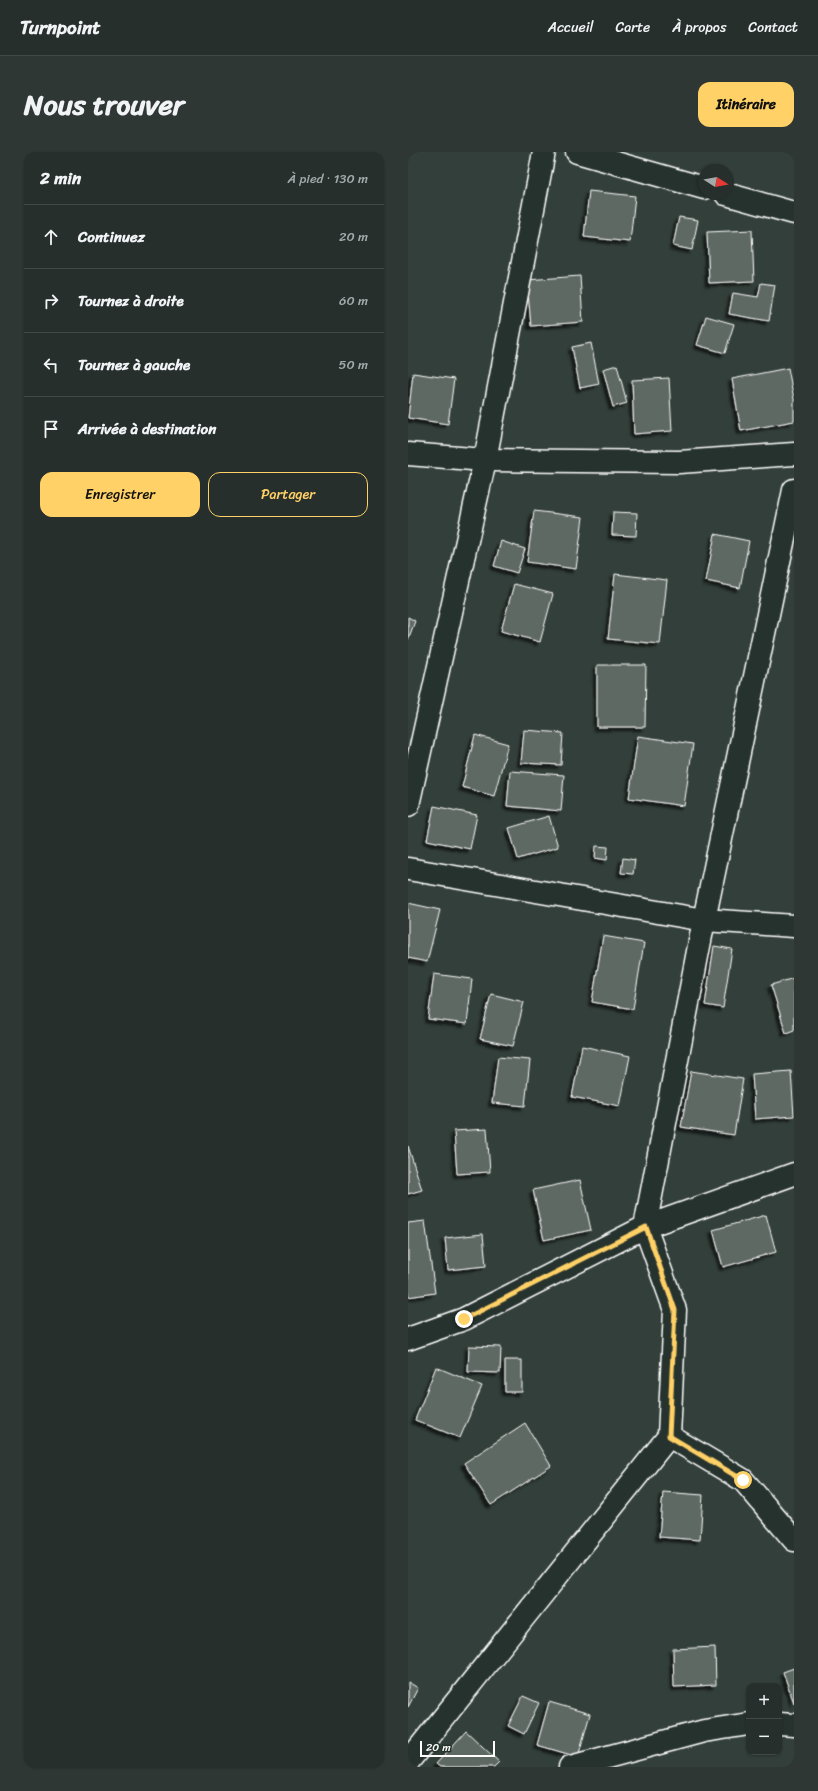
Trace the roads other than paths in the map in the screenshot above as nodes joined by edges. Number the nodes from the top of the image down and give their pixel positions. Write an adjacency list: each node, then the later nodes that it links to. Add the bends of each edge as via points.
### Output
1 (544, 152): 8 (street)
2 (577, 152): 3 (street)
3 (698, 186)
4 (734, 196): 5 (street)
5 (794, 213)
6 (408, 454): 8 (street)
7 (794, 454): 8 (street, via 679,462)
8 (485, 460): 10 (street)
9 (794, 490): 12 (street)
10 (408, 805)
11 (408, 869): 12 (street)
12 (704, 920): 13 (street); 15 (street)
13 (794, 926)
14 (794, 1174): 15 (street)
15 (646, 1227): 16 (street, via 464,1319); 17 (street, via 675,1310)
16 (408, 1339)
17 (669, 1436): 18 (street, via 743,1480); 22 (street)
18 (794, 1540)
19 (746, 1724): 23 (street, via 704,1731)
20 (782, 1724): 21 (street)
21 (794, 1725)
22 (408, 1762)
23 (570, 1767)

